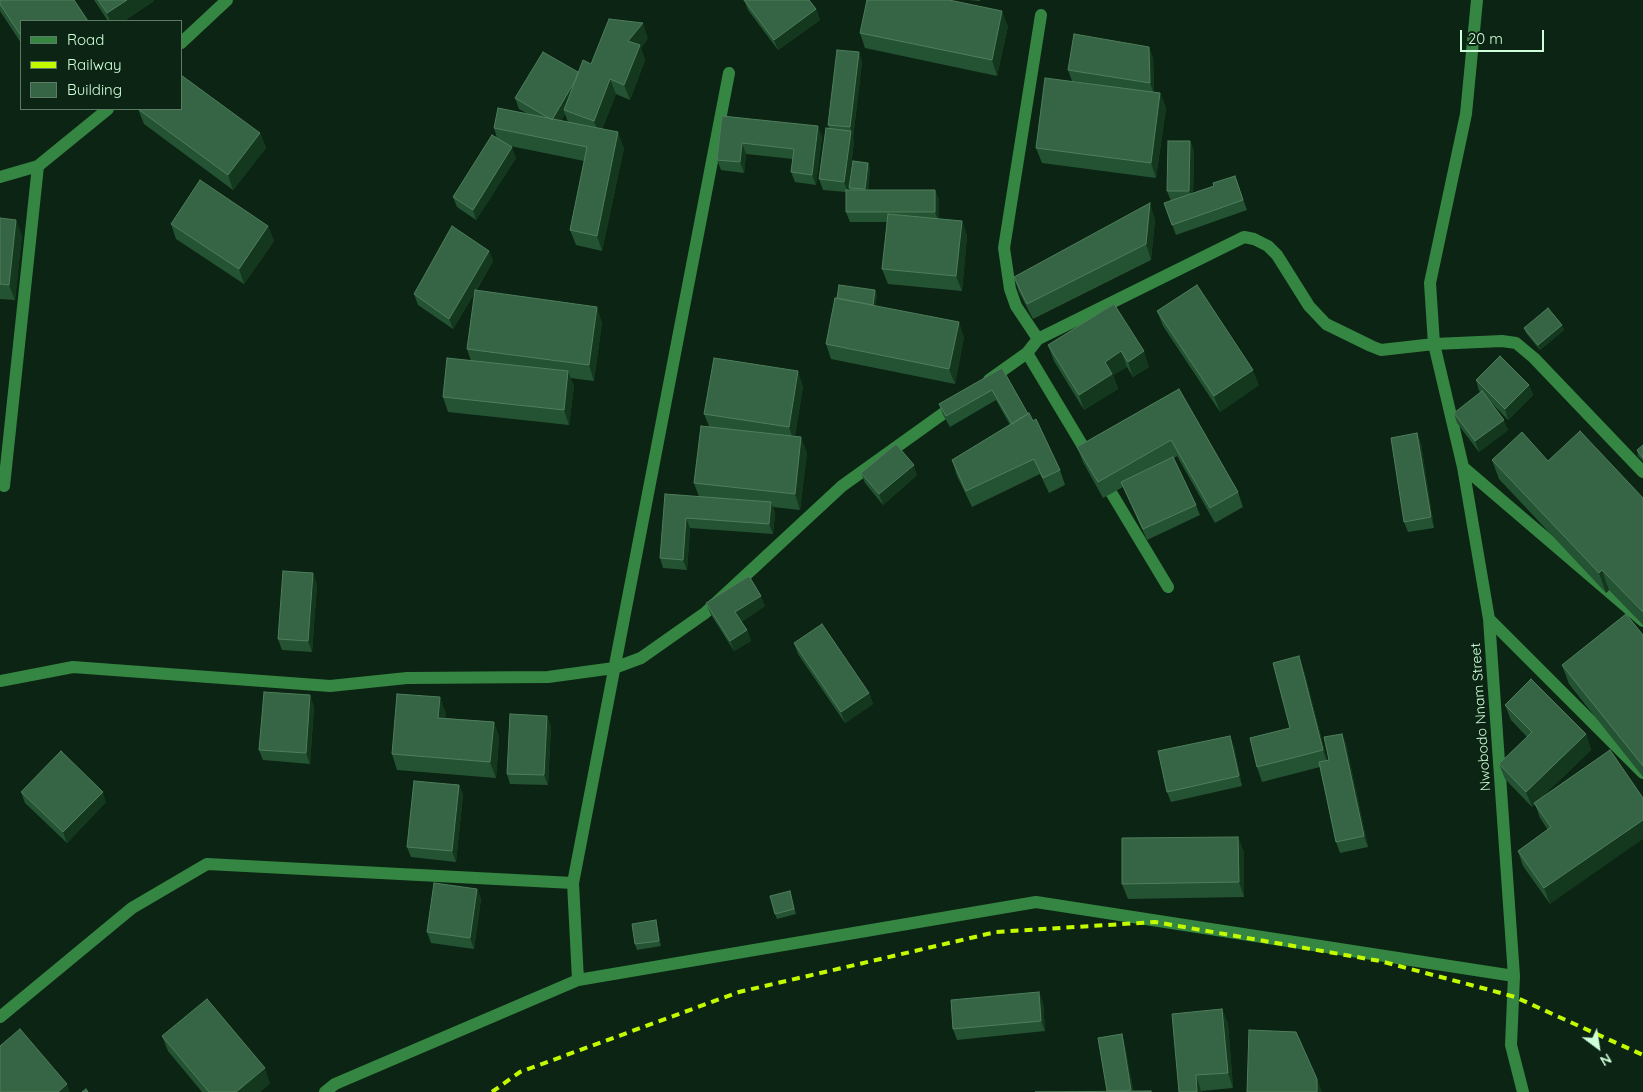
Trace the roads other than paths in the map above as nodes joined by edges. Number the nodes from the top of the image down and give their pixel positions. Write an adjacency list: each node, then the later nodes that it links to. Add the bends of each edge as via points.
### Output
1 (227, 0): 4 (street)
2 (1476, 0): 10 (street, Nwobodo Nnam Street, via 1466,114 1430,283)
3 (1041, 15): 9 (street, via 1004,248 1016,306)
4 (182, 42)
5 (729, 73): 20 (street)
6 (107, 110): 7 (street)
7 (38, 166): 8 (street); 16 (street)
8 (0, 176)
9 (1038, 339): 10 (street, via 1244,237 1268,246 1278,255 1309,306 1326,324 1381,350); 11 (street)
10 (1434, 344): 14 (street, Nwobodo Nnam Street); 15 (street, via 1516,343)
11 (1027, 353): 12 (street); 17 (street)
12 (979, 388)
13 (963, 399): 20 (street, via 842,486 705,613 641,658)
14 (1463, 468): 18 (street, Nwobodo Nnam Street); 19 (street)
15 (1643, 472)
16 (4, 486)
17 (1168, 587)
18 (1489, 619): 22 (street); 24 (street, Nwobodo Nnam Street)
19 (1643, 621)
20 (614, 668): 21 (street, via 548,678 407,678 330,686 73,667); 23 (street)
21 (0, 681)
22 (1643, 772)
23 (573, 883): 25 (street); 26 (street, via 207,864 132,908)
24 (1514, 976): 25 (street, via 1036,902); 28 (street, Nwobodo Nnam Street, via 1511,1044)
25 (578, 980): 27 (street, via 335,1084)
26 (0, 1017)
27 (325, 1092)
28 (1523, 1092)

